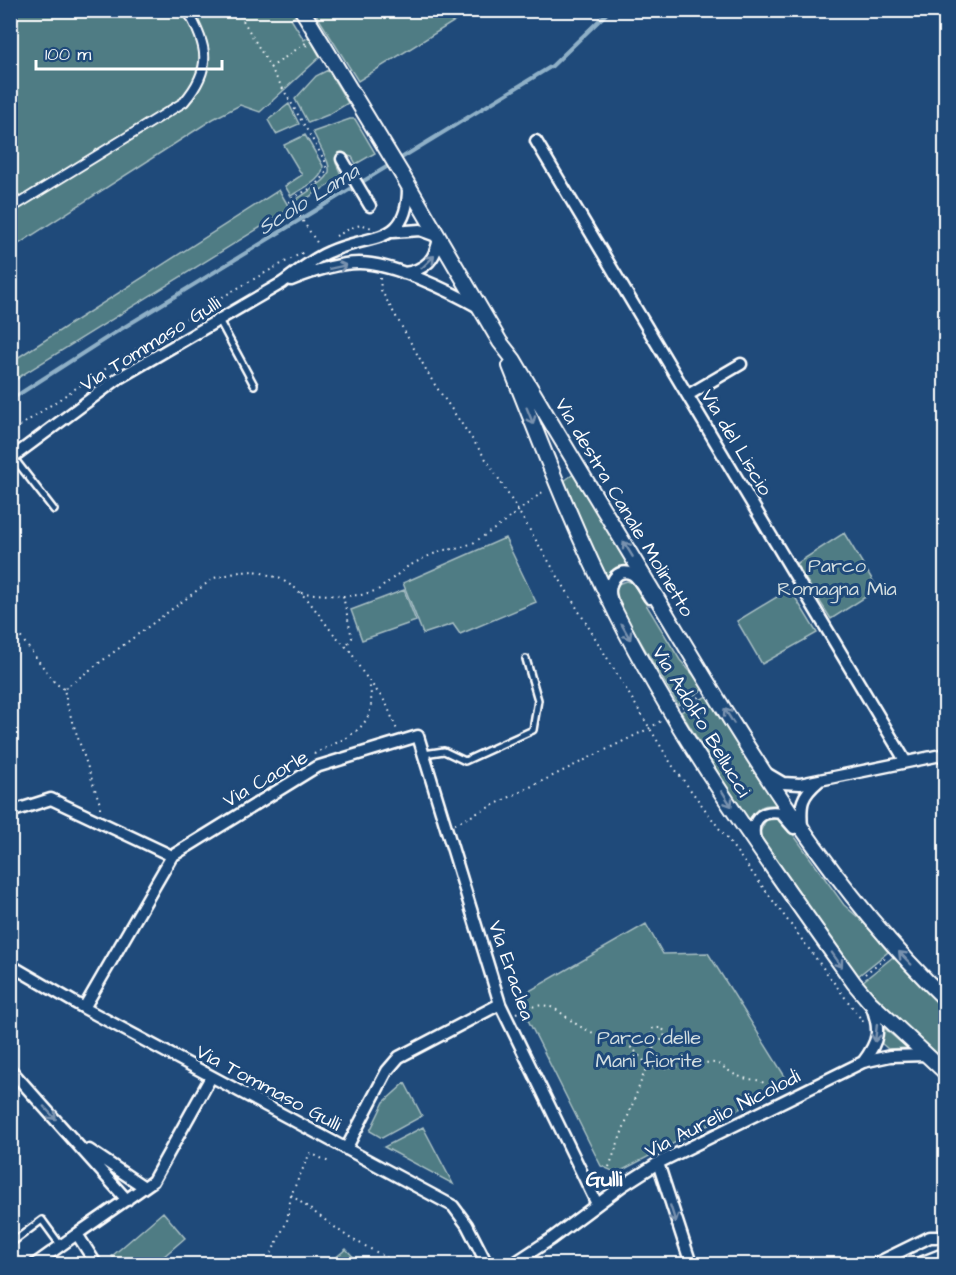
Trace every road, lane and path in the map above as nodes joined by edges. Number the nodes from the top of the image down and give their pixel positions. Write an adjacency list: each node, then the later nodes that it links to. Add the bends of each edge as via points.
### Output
1 (187, 10): 11 (street, via 200,33 204,52 203,70 184,102)
2 (237, 10): 5 (path)
3 (302, 10): 8 (street, Via destra Canale Molinetto)
4 (306, 49): 5 (path, via 308,42)
5 (270, 68): 16 (path, via 327,165 322,180 289,200)
6 (536, 141): 26 (street, Via del Liscio)
7 (345, 163): 10 (street)
8 (406, 180): 12 (street, via 405,213); 14 (street, Via destra Canale Molinetto)
9 (10, 192): 11 (street)
10 (369, 203)
11 (14, 206)
12 (393, 232): 13 (street, Via Tommaso Gulli); 14 (street, Via Tommaso Gulli, via 420,230)
13 (376, 237): 15 (path, via 366,224); 20 (street, Via Tommaso Gulli, via 327,252)
14 (439, 237): 19 (street, one-way to 14, via 429,264 436,255); 21 (street, Via destra Canale Molinetto)
15 (328, 239)
16 (318, 244)
17 (308, 249): 27 (path, via 183,319)
18 (379, 267): 19 (street, Via Tommaso Gulli); 20 (street, Via Tommaso Gulli, one-way to 18, via 356,263); 31 (path, via 381,290 433,382)
19 (403, 273): 21 (street, Via Tommaso Gulli)
20 (282, 283): 22 (street, Via Tommaso Gulli)
21 (482, 309): 23 (street, Via destra Canale Molinetto)
22 (219, 320): 25 (lane); 28 (street, Via Tommaso Gulli, via 119,378)
23 (500, 342): 29 (street, Via Adolfo Bellucci, one-way to 29); 37 (street, Via destra Canale Molinetto, one-way to 23)
24 (741, 364): 26 (street)
25 (254, 385)
26 (688, 395): 48 (street, Via del Liscio)
27 (10, 433)
28 (12, 458): 30 (lane)
29 (556, 482): 31 (path); 34 (street, Via Adolfo Bellucci)
30 (54, 510)
31 (518, 510): 33 (path, via 473,543 424,558 378,590); 43 (path)
32 (300, 593): 33 (path); 36 (path); 41 (path, via 279,578 255,571 214,578)
33 (343, 596): 36 (path, via 352,638)
34 (614, 610): 37 (street, via 609,594 611,582 621,573 631,574); 42 (street, Via Adolfo Bellucci, one-way to 42)
35 (10, 623): 41 (path, via 55,683)
36 (345, 647): 39 (path)
37 (686, 647): 40 (street, Via destra Canale Molinetto)
38 (526, 659): 46 (lane, via 538,700 533,730 465,761 444,751)
39 (368, 680): 45 (path, via 386,703); 49 (path, via 373,700 368,719 360,728 312,756)
40 (712, 688): 42 (path); 50 (street, Via destra Canale Molinetto, one-way to 40)
41 (64, 689): 53 (path, via 100,804)
42 (672, 713): 43 (path); 56 (street, Via Adolfo Bellucci, one-way to 56)
43 (650, 728): 54 (path); 62 (path, via 672,765)
44 (418, 736): 45 (street, Via Caorle); 46 (street, Via Eraclea)
45 (401, 741): 49 (street, Via Caorle)
46 (424, 754): 54 (street, Via Eraclea)
47 (945, 754): 48 (street)
48 (906, 762): 51 (street)
49 (316, 767): 57 (street, Via Caorle)
50 (766, 773): 51 (street, via 789,784); 55 (street, Via destra Canale Molinetto)
51 (819, 780): 55 (street, via 804,796)
52 (10, 812): 53 (street, via 51,799)
53 (96, 820): 57 (street)
54 (447, 828): 65 (street, Via Eraclea)
55 (802, 828): 58 (street, Via destra Canale Molinetto)
56 (756, 844): 58 (street, via 755,821 768,812 780,813); 61 (street, Via Adolfo Bellucci, one-way to 61)
57 (172, 856): 66 (street, Via Caorle)
58 (865, 914): 59 (street, Via destra Canale Molinetto)
59 (896, 949): 61 (path); 63 (street, Via destra Canale Molinetto, one-way to 59)
60 (10, 965): 66 (street, Via Tommaso Gulli)
61 (854, 983): 62 (path); 64 (street, Via Adolfo Bellucci)
62 (842, 993): 68 (path)
63 (945, 1000)
64 (870, 1002): 68 (street, one-way to 68, via 877,1024); 70 (street, Via Adolfo Bellucci)
65 (500, 1004): 67 (street, Via Eraclea); 79 (street, via 399,1057 387,1071)
66 (84, 1008): 75 (street, Via Tommaso Gulli)
67 (507, 1018): 72 (path, via 533,1006 558,1009 583,1029 629,1046); 86 (street, Via Eraclea)
68 (876, 1040): 71 (street)
69 (655, 1044): 69 (path, via 664,1038 662,1028 653,1028); 72 (path)
70 (926, 1055): 71 (street, Via Aurelio Nicolodi); 74 (street, Via Adolfo Bellucci)
71 (863, 1062): 77 (street, Via Aurelio Nicolodi)
72 (648, 1064): 77 (path, via 662,1068 717,1063 739,1077 764,1082); 82 (path)
73 (10, 1070): 76 (street)
74 (945, 1073)
75 (211, 1077): 79 (street, Via Tommaso Gulli); 83 (street, via 153,1181)
76 (15, 1083): 78 (street, one-way to 78)
77 (777, 1105): 81 (street, Via Aurelio Nicolodi)
78 (76, 1142): 83 (street); 85 (street)
79 (346, 1149): 95 (street, Via Tommaso Gulli, via 453,1206)
80 (329, 1162): 84 (path, via 310,1153)
81 (658, 1163): 86 (street, Via Aurelio Nicolodi); 97 (street, one-way to 97)
82 (609, 1167)
83 (144, 1188): 85 (street)
84 (291, 1195): 93 (path, via 287,1221); 94 (path, via 348,1237)
85 (127, 1200): 88 (street)
86 (597, 1204): 96 (street, Via Aurelio Nicolodi)
87 (945, 1237): 98 (street, via 930,1238)
88 (69, 1240): 89 (lane, via 42,1220); 91 (street); 92 (street)
89 (10, 1244)
90 (945, 1253): 99 (street)
91 (35, 1264)
92 (96, 1264)
93 (266, 1264)
94 (399, 1264)
95 (487, 1264)
96 (513, 1264)
97 (691, 1264)
98 (875, 1264)
99 (918, 1264)

